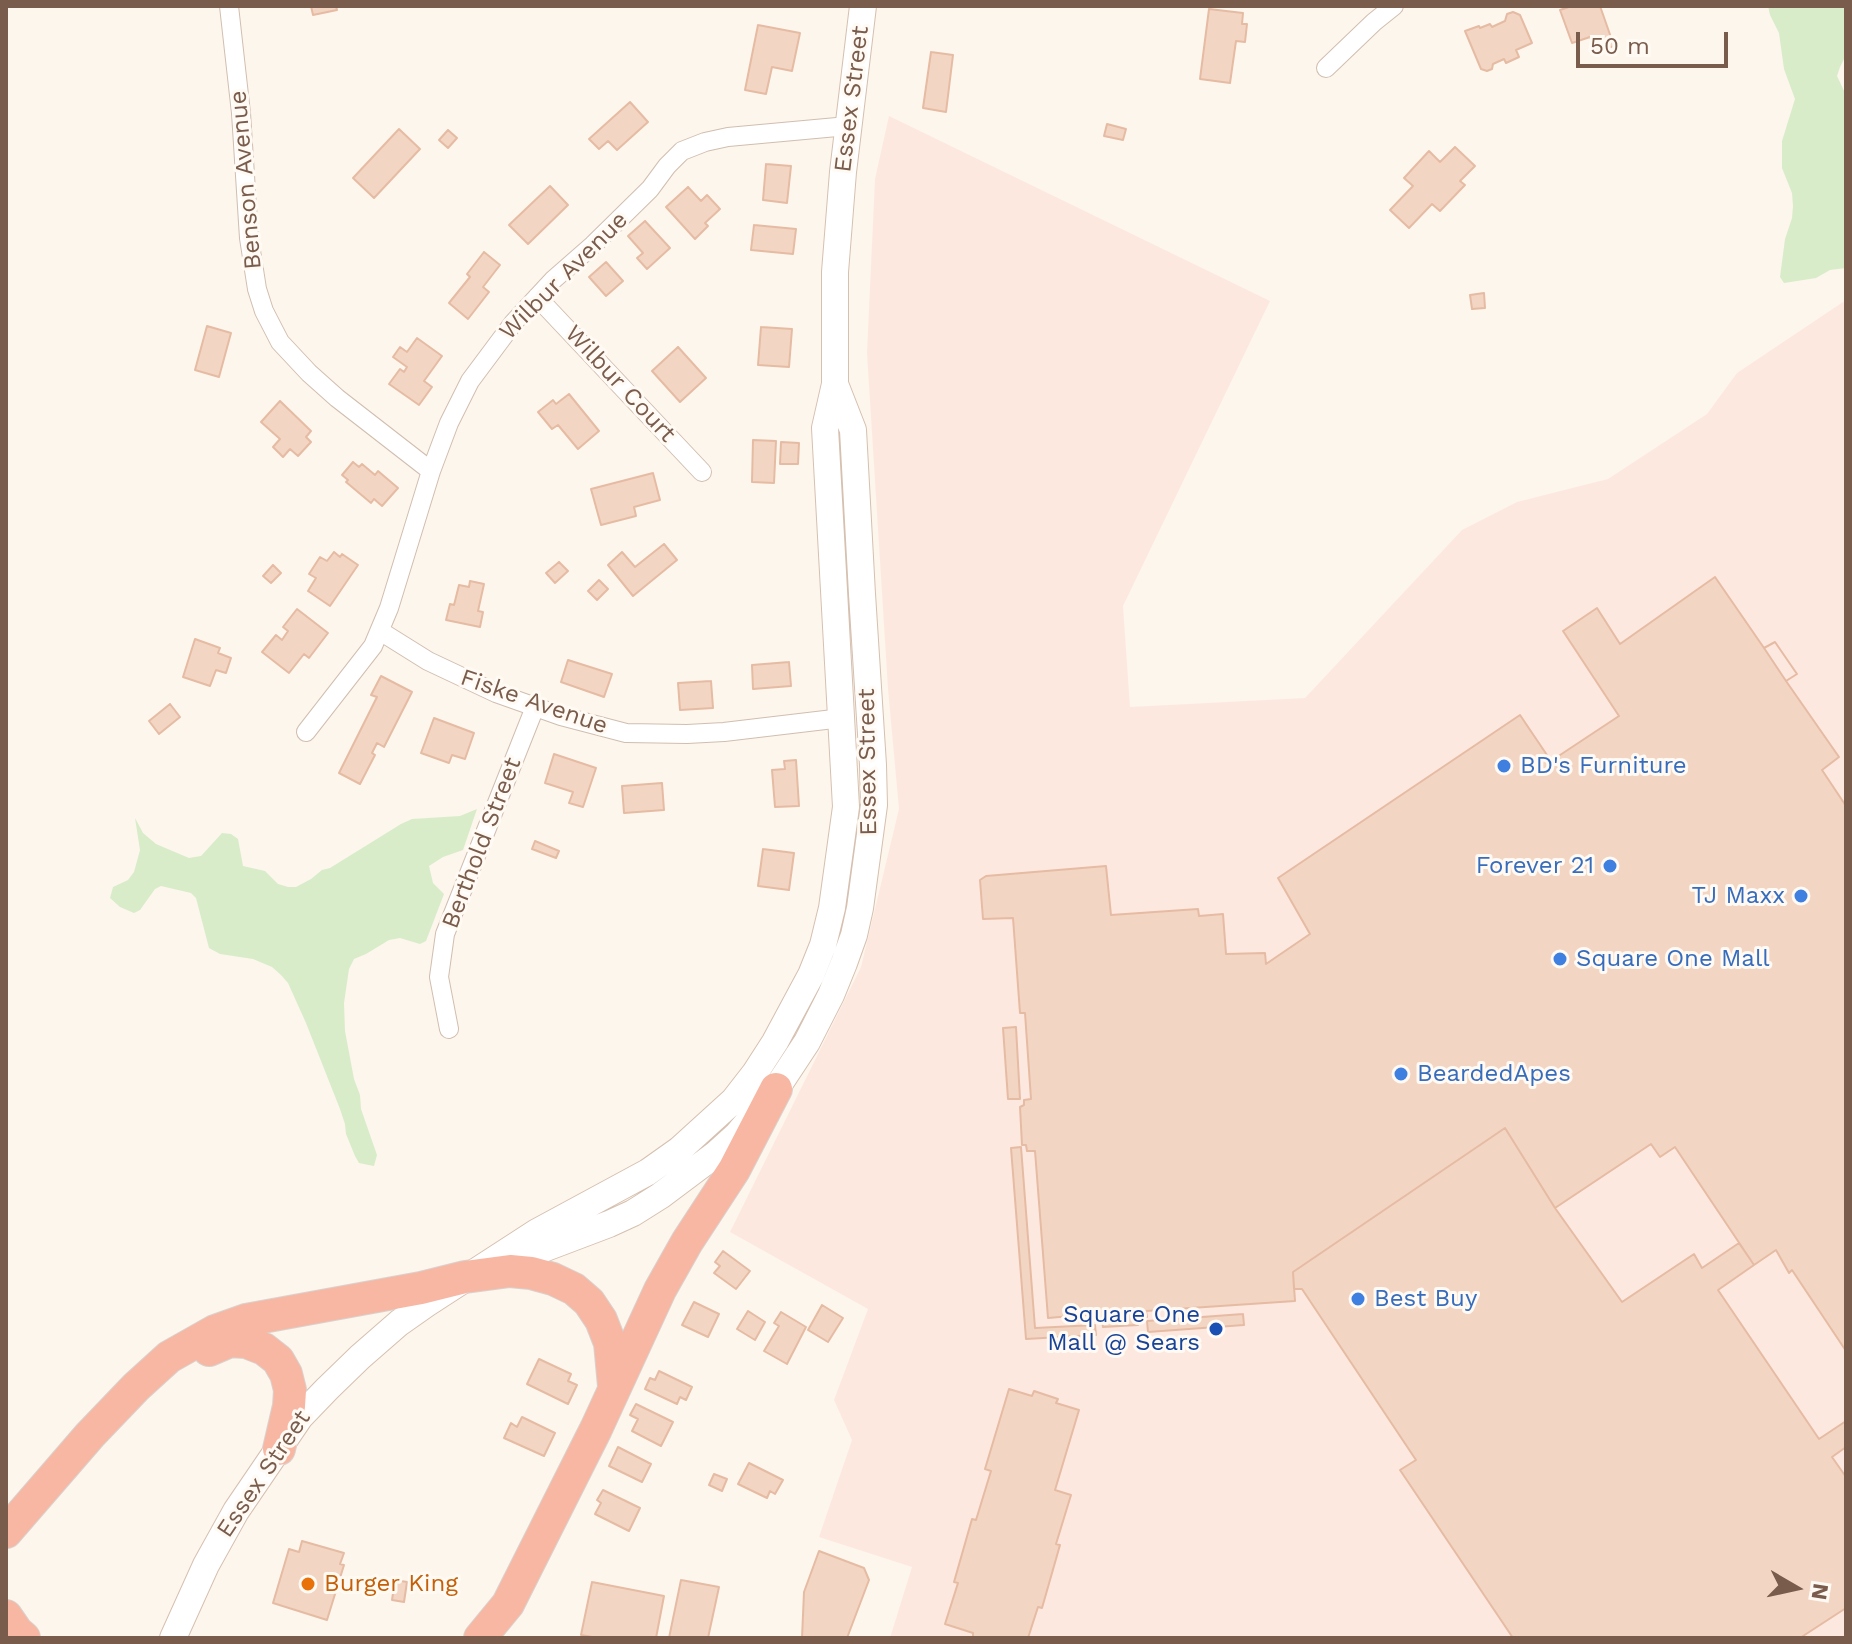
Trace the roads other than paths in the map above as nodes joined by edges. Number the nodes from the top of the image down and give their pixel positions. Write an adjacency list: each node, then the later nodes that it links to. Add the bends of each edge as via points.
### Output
1 (229, 6): 8 (street, Benson Avenue, via 249,238 264,311 280,342 309,373)
2 (863, 6): 5 (main road, Essex Street)
3 (1394, 6): 4 (street)
4 (1326, 68)
5 (848, 126): 6 (street, Wilbur Avenue, via 752,134 682,151 642,197); 7 (main road, Essex Street, via 835,272)
6 (537, 297): 8 (street, Wilbur Avenue, via 470,381); 9 (street, Wilbur Court)
7 (835, 384): 12 (main road, Essex Street, via 825,428); 15 (main road, Essex Street, via 853,430 874,805 854,935 821,1017)
8 (431, 471): 10 (street, Wilbur Avenue)
9 (702, 472)
10 (380, 631): 11 (street, Fiske Avenue, via 458,676); 13 (street, Wilbur Avenue)
11 (535, 707): 12 (street, Fiske Avenue, via 626,733 724,732); 14 (street, Berthold Street, via 445,934 439,977)
12 (842, 718): 16 (main road, Essex Street, via 846,807 823,945 781,1033 755,1073 734,1100 648,1172)
13 (306, 732)
14 (449, 1029)
15 (776, 1089): 16 (main road, Essex Street, via 716,1154 633,1213); 17 (highway, via 734,1170 674,1263)
16 (465, 1277): 17 (highway, via 531,1273 574,1289 601,1320 610,1343); 18 (main road, Essex Street, via 360,1357 300,1417); 19 (highway, via 246,1320 186,1347 136,1387)
17 (614, 1386): 21 (highway)
18 (279, 1449): 20 (highway, via 289,1406 286,1374 264,1349 230,1341 177,1365 96,1448 22,1533); 24 (main road, Essex Street, via 218,1542)
19 (6, 1532)
20 (6, 1560)
21 (508, 1604): 25 (highway); 26 (highway)
22 (6, 1616): 23 (highway)
23 (24, 1638)
24 (173, 1638)
25 (480, 1638)
26 (507, 1638)

